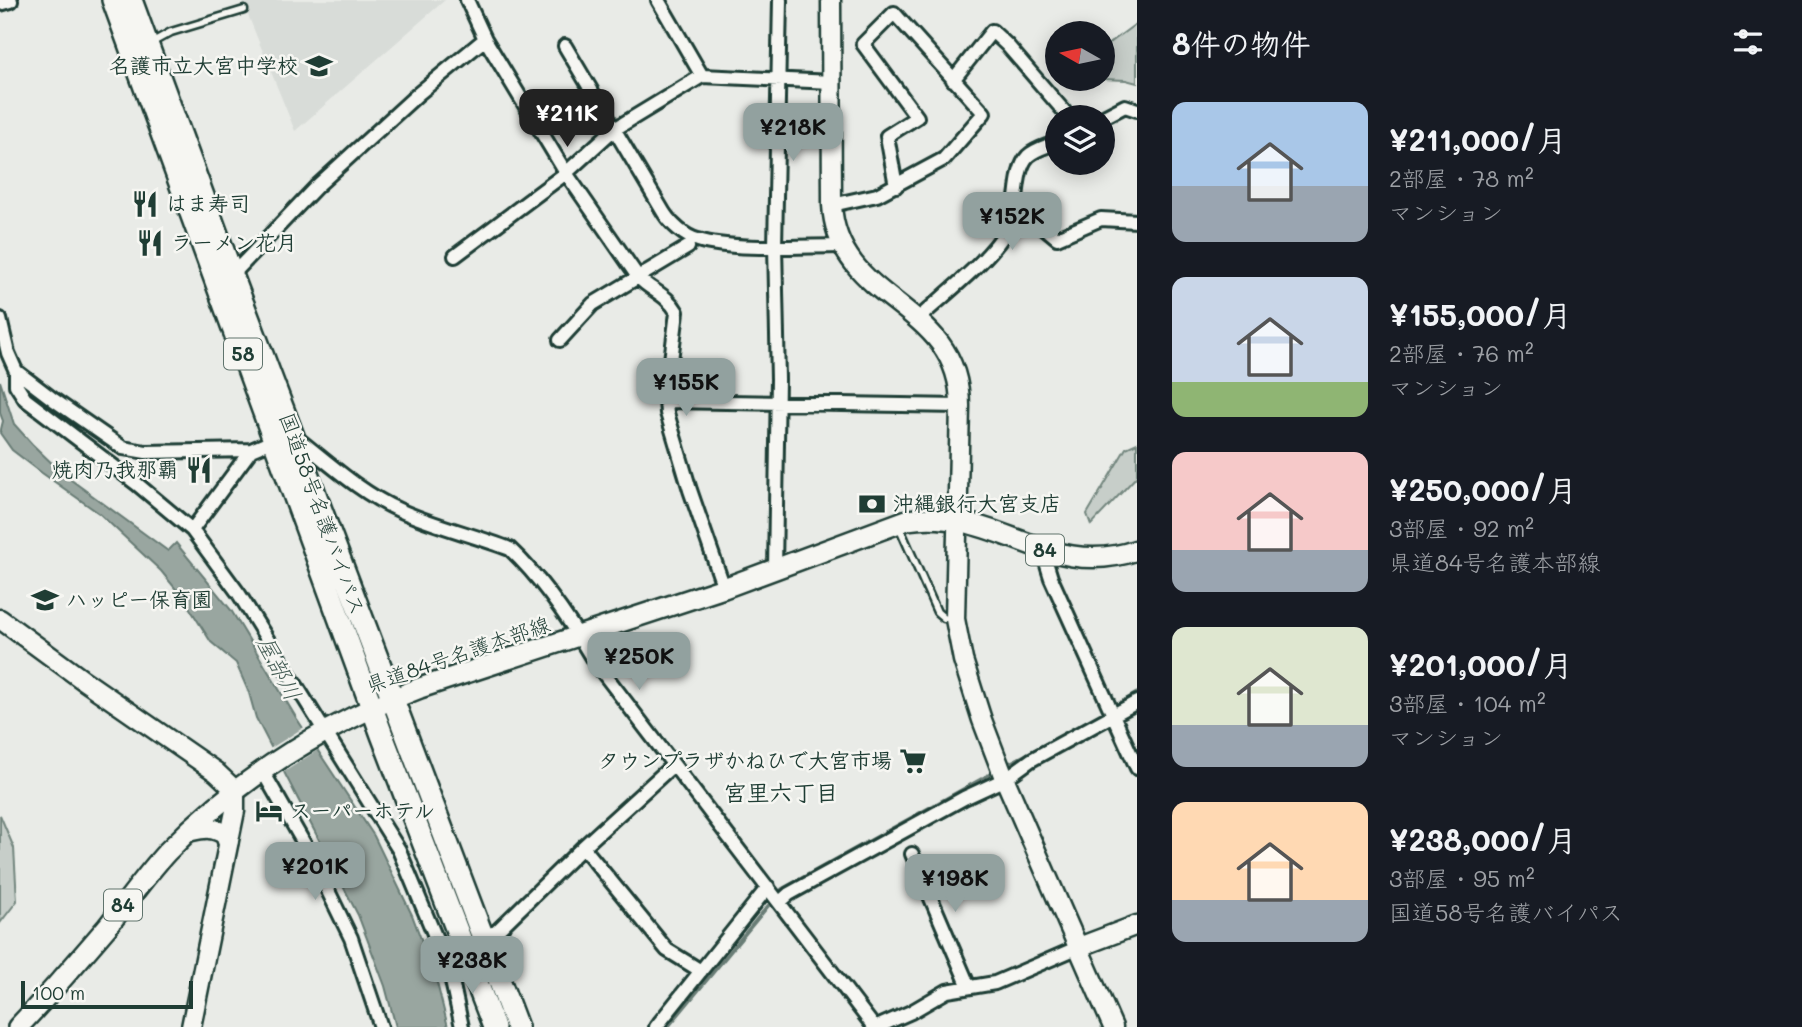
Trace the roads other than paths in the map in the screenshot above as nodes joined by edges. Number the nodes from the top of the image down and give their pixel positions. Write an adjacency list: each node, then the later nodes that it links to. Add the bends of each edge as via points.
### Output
1 (113, 0): 38 (highway, 国道58号名護バイパス / 58)
2 (131, 0): 9 (highway, 国道58号名護バイパス / 58)
3 (467, 0): 8 (street)
4 (658, 0): 11 (street)
5 (780, 0): 13 (street)
6 (831, 0): 14 (street)
7 (244, 10): 9 (lane, via 171,33)
8 (485, 39): 20 (street); 29 (street, via 316,187)
9 (147, 46): 29 (highway, 国道58号名護バイパス / 58)
10 (565, 46): 18 (street)
11 (702, 76): 13 (street); 18 (street)
12 (953, 80): 15 (street, via 992,31); 21 (street, via 984,113 944,159); 21 (street, via 894,13 863,44 917,117 887,136)
13 (777, 81): 14 (street); 25 (street)
14 (833, 82): 23 (street)
15 (1059, 105)
16 (1137, 110): 17 (street, via 1125,106)
17 (1115, 111)
18 (613, 130): 20 (street); 25 (street, via 669,221 682,231 696,240)
19 (1045, 147): 22 (street, via 1027,158)
20 (566, 173): 28 (street); 30 (street)
21 (896, 186): 23 (street)
22 (1016, 204): 24 (street, via 1057,237 1101,219); 32 (street, via 1014,218 995,247)
23 (832, 205): 26 (street)
24 (1137, 221)
25 (775, 246): 26 (street); 36 (street)
26 (841, 246): 32 (street, via 873,284)
27 (688, 247): 30 (street)
28 (455, 257)
29 (232, 275): 38 (highway, 国道58号名護バイパス / 58)
30 (638, 277): 33 (street, via 593,304); 35 (street, via 670,300 677,312)
31 (0, 319): 34 (street)
32 (918, 320): 37 (street, via 935,335 952,361)
33 (559, 340)
34 (16, 371): 39 (street, via 123,448 146,452); 41 (street, via 16,384 25,399)
35 (666, 401): 36 (street); 46 (street)
36 (778, 402): 37 (street); 45 (street)
37 (960, 407): 40 (street)
38 (284, 438): 39 (street); 49 (street, via 382,502 510,549); 51 (highway, 国道58号名護バイパス / 58)
39 (251, 450): 41 (street)
40 (957, 519): 43 (main road, 県道84号名護本部線 / 84); 45 (main road, 県道84号名護本部線 / 84, via 907,520); 47 (street)
41 (192, 530): 53 (street, via 239,594)
42 (902, 533): 47 (lane, via 937,612)
43 (1042, 549): 44 (main road, 県道84号名護本部線 / 84, via 1089,559); 52 (street)
44 (1137, 550)
45 (775, 570): 46 (main road, 県道84号名護本部線 / 84)
46 (724, 588): 49 (main road, 県道84号名護本部線 / 84)
47 (949, 618): 57 (street)
48 (0, 619): 58 (street)
49 (579, 636): 51 (main road, 県道84号名護本部線 / 84); 54 (street)
50 (1137, 702): 52 (street)
51 (382, 704): 53 (main road, 県道84号名護本部線 / 84); 66 (highway, 国道58号名護バイパス / 58); 68 (highway, 国道58号名護バイパス / 58)
52 (1113, 715): 55 (street); 57 (street)
53 (321, 732): 56 (main road, 県道84号名護本部線 / 84); 68 (street, via 399,850)
54 (673, 765): 61 (street); 63 (street)
55 (1137, 768)
56 (265, 769): 58 (main road, 県道84号名護本部線 / 84); 73 (street, via 351,938)
57 (1002, 772): 64 (street); 67 (street)
58 (235, 790): 59 (main road, 県道84号名護本部線 / 84); 60 (street)
59 (190, 831): 60 (main road, via 214,828 225,834); 71 (main road, 県道84号名護本部線 / 84)
60 (228, 842): 72 (street)
61 (583, 847): 66 (street, via 496,932); 69 (street, via 667,950)
62 (912, 854): 70 (street)
63 (768, 887): 64 (street); 69 (street)
64 (779, 902): 78 (street)
65 (1137, 925): 67 (street)
66 (483, 936): 76 (highway, 国道58号名護バイパス / 58)
67 (1079, 947): 70 (street, via 995,983); 79 (street)
68 (460, 968): 74 (street); 75 (highway, 国道58号名護バイパス / 58)
69 (701, 971): 77 (street)
70 (969, 987): 78 (street, via 947,991)
71 (19, 1027)
72 (191, 1027)
73 (382, 1027)
74 (462, 1027)
75 (494, 1027)
76 (517, 1027)
77 (656, 1027)
78 (876, 1027)
79 (1113, 1027)

